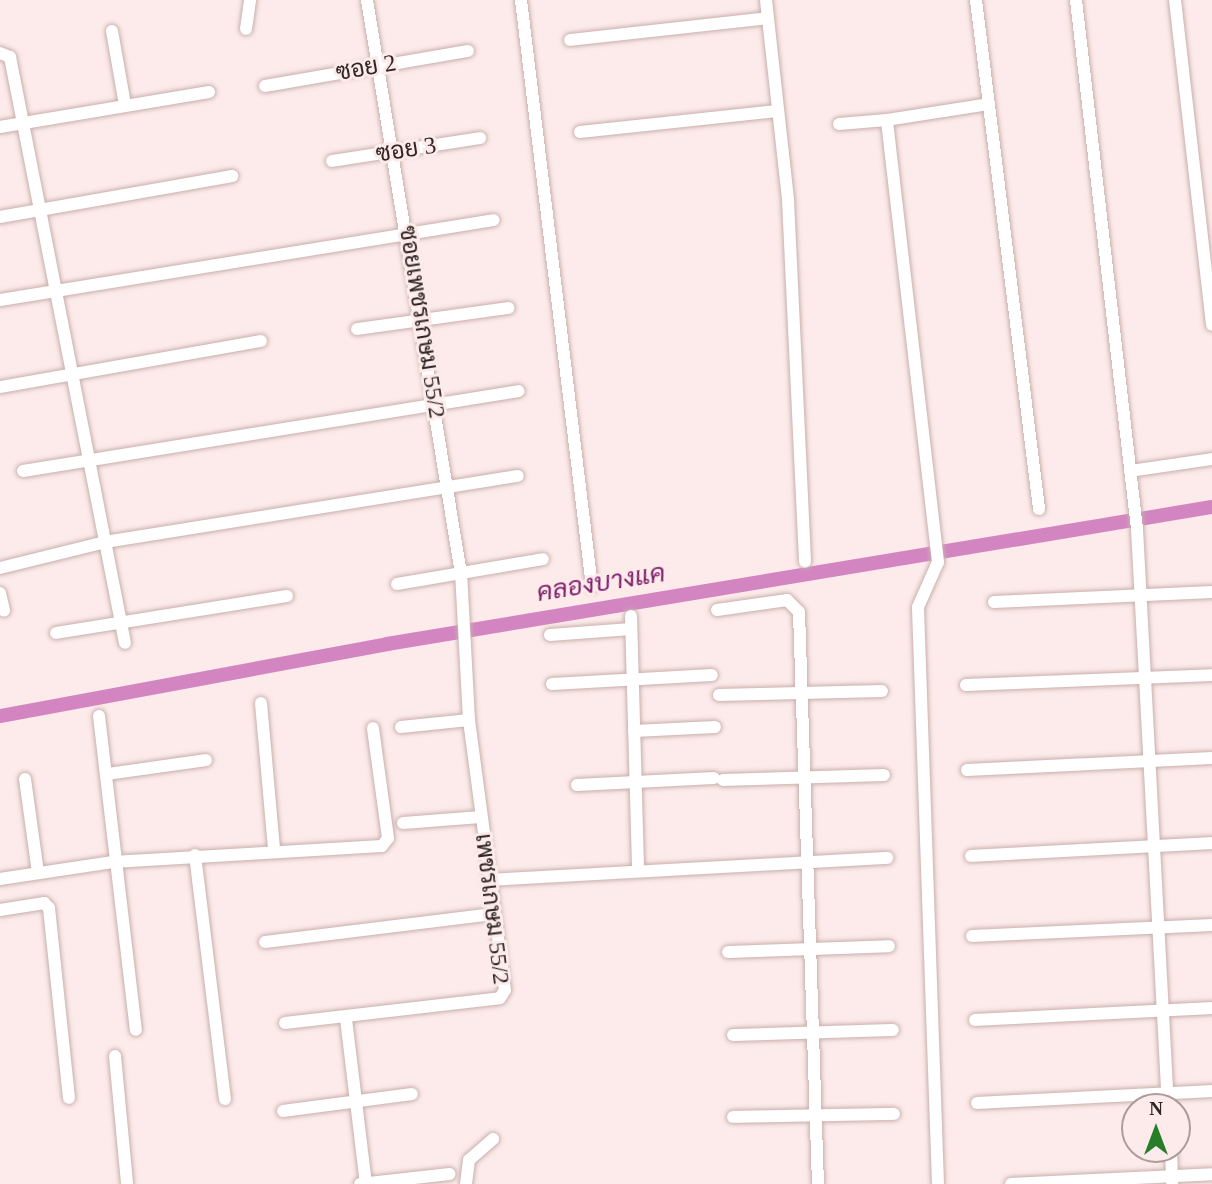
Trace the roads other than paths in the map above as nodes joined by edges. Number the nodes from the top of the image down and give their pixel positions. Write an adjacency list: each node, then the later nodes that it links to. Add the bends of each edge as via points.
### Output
1 (250, 0): 9 (street)
2 (367, 0): 14 (street, ซอยเพชรเกษม 55/2)
3 (521, 0): 57 (street)
4 (766, 0): 8 (street)
5 (976, 0): 17 (street)
6 (1076, 0): 47 (street)
7 (1175, 0): 37 (street)
8 (768, 18): 11 (street); 19 (street)
9 (246, 29)
10 (112, 31): 18 (street)
11 (570, 40)
12 (468, 51): 14 (street, ซอย 2)
13 (0, 53): 21 (street, via 10,57)
14 (379, 66): 15 (street, ซอย 2); 26 (street, ซอยเพชรเกษม 55/2)
15 (265, 86)
16 (209, 92): 18 (street)
17 (989, 104): 20 (street); 50 (street)
18 (125, 105): 21 (street)
19 (777, 111): 24 (street); 53 (street, via 788,200)
20 (887, 120): 22 (street); 151 (street, via 938,557 938,571 918,607)
21 (23, 122): 23 (street); 29 (street)
22 (839, 124)
23 (0, 127)
24 (580, 132)
25 (480, 138): 26 (street, ซอย 3)
26 (394, 152): 27 (street, ซอย 3); 32 (street, ซอยเพชรเกษม 55/2)
27 (332, 161)
28 (232, 176): 29 (street)
29 (41, 209): 30 (street); 33 (street)
30 (0, 217)
31 (494, 220): 32 (street)
32 (408, 233): 33 (street); 36 (street, ซอยเพชรเกษม 55/2)
33 (56, 289): 34 (street); 40 (street)
34 (0, 300)
35 (509, 308): 36 (street)
36 (422, 320): 38 (street); 43 (street, ซอยเพชรเกษม 55/2)
37 (1212, 325)
38 (357, 329)
39 (261, 341): 40 (street)
40 (72, 373): 41 (street); 44 (street)
41 (0, 387)
42 (519, 391): 43 (street)
43 (435, 404): 44 (street); 49 (street, ซอยเพชรเกษม 55/2)
44 (88, 457): 46 (street); 51 (street)
45 (1212, 459): 47 (street)
46 (23, 471)
47 (1130, 471): 61 (street)
48 (518, 476): 49 (street)
49 (449, 490): 51 (street); 55 (street, ซอยเพชรเกษม 55/2)
50 (1039, 509)
51 (105, 542): 54 (street); 65 (street)
52 (544, 559): 55 (street)
53 (805, 562)
54 (0, 568)
55 (461, 574): 56 (street); 69 (street, ซอยเพชรเกษม 55/2)
56 (397, 584)
57 (592, 587)
58 (1212, 592): 61 (street)
59 (0, 593): 64 (street)
60 (287, 596): 65 (street)
61 (1141, 596): 62 (street); 72 (street)
62 (994, 602)
63 (717, 610): 77 (street, via 796,603)
64 (4, 611)
65 (120, 622): 66 (street); 68 (street)
66 (56, 633)
67 (550, 635): 73 (street, via 631,623)
68 (125, 643)
69 (466, 645): 81 (street, เพชรเกษม 55/2)
70 (712, 675): 73 (street)
71 (1212, 675): 72 (street)
72 (1146, 678): 75 (street); 88 (street)
73 (632, 679): 74 (street); 85 (street)
74 (552, 684)
75 (966, 685)
76 (882, 691): 77 (street)
77 (801, 694): 78 (street); 92 (street)
78 (719, 695)
79 (261, 704): 100 (street)
80 (99, 716): 90 (street)
81 (469, 720): 82 (street); 96 (street, เพชรเกษม 55/2)
82 (401, 727)
83 (715, 727): 85 (street)
84 (373, 728): 100 (street, via 385,844)
85 (634, 731): 94 (street)
86 (1212, 758): 88 (street)
87 (206, 760): 90 (street)
88 (1150, 761): 89 (street); 99 (street)
89 (967, 770)
90 (107, 774): 105 (street)
91 (884, 775): 92 (street)
92 (804, 778): 94 (street); 104 (street)
93 (24, 779): 107 (street)
94 (635, 781): 95 (street); 106 (street)
95 (577, 785)
96 (481, 817): 97 (street); 109 (street, เพชรเกษม 55/2)
97 (403, 823)
98 (1212, 843): 99 (street)
99 (1154, 846): 102 (street); 113 (street)
100 (274, 849): 101 (street)
101 (195, 855): 105 (street); 134 (street)
102 (971, 856)
103 (887, 859): 104 (street)
104 (807, 861): 106 (street); 117 (street)
105 (113, 862): 107 (street); 124 (street)
106 (638, 870): 109 (street)
107 (38, 873): 108 (street)
108 (0, 879)
109 (489, 880): 111 (street, เพชรเกษม 55/2)
110 (0, 910): 133 (street, via 44,903 49,908)
111 (493, 914): 115 (street); 121 (street, เพชรเกษม 55/2, via 504,995)
112 (1212, 925): 113 (street)
113 (1159, 928): 114 (street); 120 (street)
114 (972, 936)
115 (265, 942)
116 (889, 946): 117 (street)
117 (810, 950): 118 (street); 126 (street)
118 (728, 952)
119 (1212, 1008): 120 (street)
120 (1163, 1011): 122 (street); 130 (street)
121 (346, 1019): 123 (street, เพชรเกษม 55/2); 136 (street)
122 (975, 1020)
123 (285, 1023)
124 (136, 1030)
125 (893, 1030): 126 (street)
126 (813, 1032): 127 (street); 140 (street)
127 (733, 1035)
128 (115, 1056): 146 (street)
129 (1212, 1091): 132 (street)
130 (1168, 1093)
131 (412, 1094): 136 (street)
132 (1191, 1095)
133 (69, 1098)
134 (225, 1099)
135 (1121, 1101): 137 (street)
136 (356, 1102): 138 (street); 148 (street)
137 (977, 1103)
138 (283, 1111)
139 (894, 1114): 140 (street)
140 (815, 1115): 141 (street); 150 (street)
141 (733, 1118)
142 (493, 1139): 149 (street, via 469,1160)
143 (449, 1174): 148 (street)
144 (1212, 1174): 145 (street)
145 (1172, 1180): 152 (street)
146 (127, 1184)
147 (360, 1184): 148 (street)
148 (366, 1184)
149 (466, 1184)
150 (818, 1184)
151 (938, 1184)
152 (1011, 1184)

